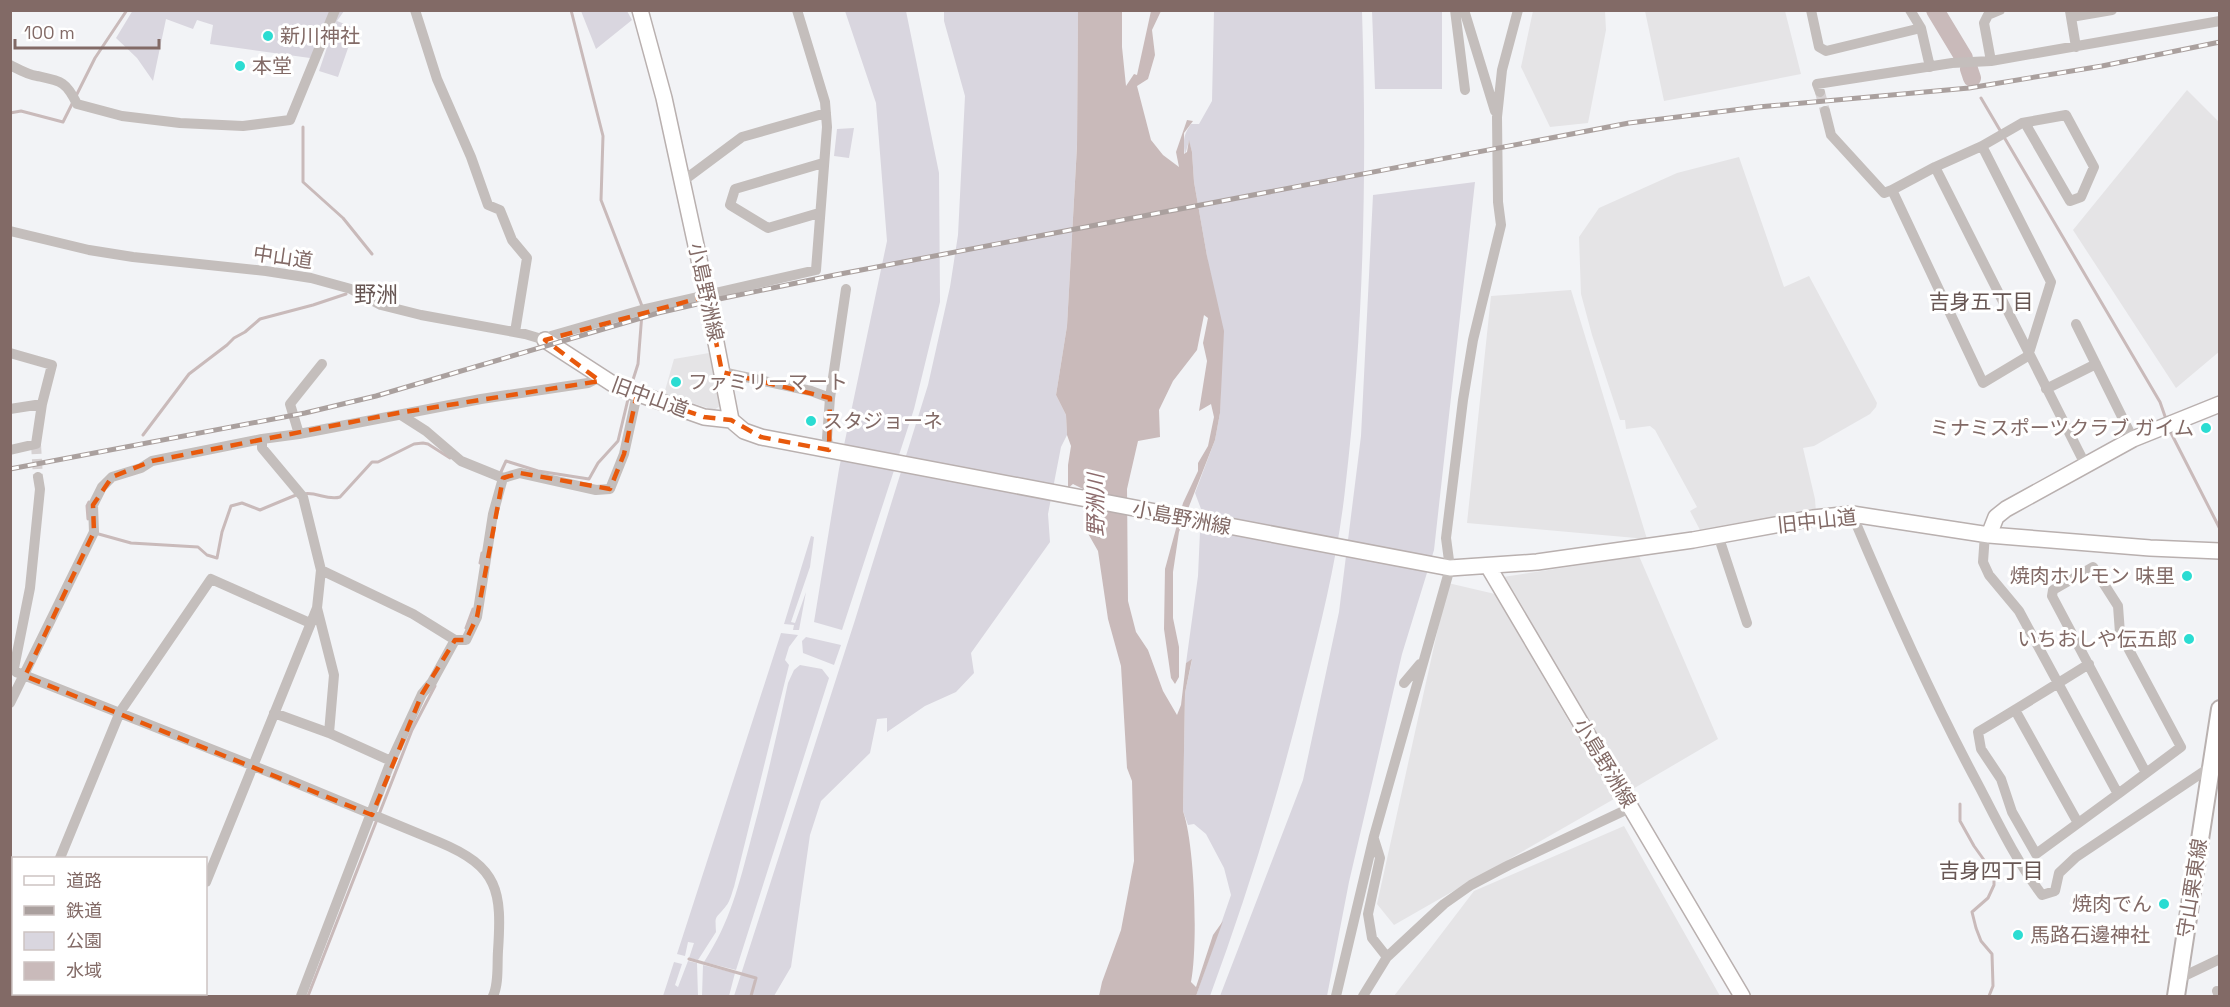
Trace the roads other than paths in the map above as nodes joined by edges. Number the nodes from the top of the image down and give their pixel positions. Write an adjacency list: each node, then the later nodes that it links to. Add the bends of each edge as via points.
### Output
1 (335, 10): 17 (street, via 290,120 243,126 122,116 77,104 70,89 52,78 35,76)
2 (415, 10): 35 (street, via 437,79 488,205 500,210 512,240 527,258)
3 (640, 10): 28 (main road, 小島野洲線)
4 (796, 10): 22 (street)
5 (1455, 10): 19 (street)
6 (1464, 10): 23 (street)
7 (1518, 10): 23 (street, via 1502,70)
8 (1811, 10): 14 (street, via 1819,47 1826,51)
9 (1910, 10): 14 (street)
10 (2000, 10): 16 (street, via 1988,15 1984,23)
11 (2112, 10): 12 (street)
12 (2071, 14): 15 (street)
13 (2220, 21): 15 (street)
14 (1921, 28): 18 (street)
15 (2076, 47): 16 (street)
16 (1991, 61): 18 (street)
17 (10, 65)
18 (1930, 67): 20 (street, via 1817,84)
19 (1465, 90)
20 (1820, 92)
21 (1825, 111): 29 (street, via 1831,135 1884,193)
22 (826, 112): 26 (street); 28 (street, via 742,137)
23 (1497, 117): 64 (street, via 1501,225 1463,400 1446,538)
24 (2025, 123): 24 (street, via 2070,201 2081,197 2094,167 2066,115); 25 (street)
25 (1982, 146): 27 (street); 38 (street, via 2051,282)
26 (823, 163): 30 (street); 30 (street, via 735,189 730,205 768,228)
27 (1935, 167): 29 (street); 38 (street)
28 (681, 180): 33 (main road, 小島野洲線)
29 (1892, 190): 38 (street, via 1983,383)
30 (819, 213): 33 (street, via 816,270)
31 (10, 231): 35 (street, 中山道, via 133,257 311,278 351,289 381,305)
32 (846, 289): 45 (street)
33 (707, 296): 36 (street, via 642,310); 41 (main road, 小島野洲線)
34 (2076, 324): 40 (street)
35 (515, 332): 36 (street, 中山道)
36 (545, 340): 42 (main road, 旧中山道)
37 (13, 355): 46 (street, via 52,365)
38 (2028, 356): 43 (street)
39 (322, 364): 51 (street, via 290,404)
40 (2096, 364): 43 (street); 53 (street)
41 (722, 372): 45 (street); 50 (main road, 小島野洲線)
42 (600, 377): 44 (main road, 旧中山道); 49 (street, via 588,383)
43 (2046, 389): 56 (street)
44 (632, 392): 50 (main road, 旧中山道, via 704,417); 58 (street, via 624,454 610,489 596,490 520,473)
45 (830, 398): 55 (street, via 827,438)
46 (42, 404): 48 (street); 54 (street, via 36,444)
47 (2220, 404): 53 (main road)
48 (10, 409)
49 (401, 415): 51 (street); 58 (street, via 461,461)
50 (731, 420): 55 (main road, 小島野洲線, via 744,431 761,437)
51 (299, 434): 52 (street)
52 (262, 439): 65 (street, via 262,448 301,493); 72 (street, via 152,461 112,477 93,505 94,532)
53 (2133, 439): 56 (main road)
54 (10, 450)
55 (834, 451): 64 (main road, 小島野洲線)
56 (2086, 466): 61 (main road, via 2006,508)
57 (38, 477): 72 (street, via 30,588)
58 (500, 477): 69 (street, via 477,616 466,640)
59 (1852, 514): 60 (main road, 旧中山道); 61 (main road, 旧中山道); 82 (street, via 1908,647 1950,733 2024,871 2042,895 2055,891 2059,873 2076,857)
60 (1718, 535): 63 (main road, 旧中山道); 68 (street)
61 (1987, 535): 62 (main road, 旧中山道); 74 (street, via 1983,562 2019,612)
62 (2220, 552)
63 (1488, 566): 64 (main road, 小島野洲線); 86 (main road, 小島野洲線)
64 (1450, 568): 70 (street)
65 (321, 570): 66 (street); 69 (street, via 413,614)
66 (317, 609): 67 (street); 80 (street, via 334,675)
67 (310, 623): 78 (street, via 211,579); 79 (street)
68 (1747, 623)
69 (455, 640): 81 (street, via 422,694)
70 (1422, 662): 73 (street); 89 (street)
71 (2089, 664): 74 (street); 84 (street); 84 (street, via 2052,596 2053,590 2093,567 2118,606 2120,633 2181,747)
72 (18, 672): 75 (street); 78 (street)
73 (1404, 683)
74 (2057, 684): 77 (street); 85 (street)
75 (10, 703)
76 (2220, 709): 82 (main road, 守山栗東線)
77 (2015, 710): 88 (street); 88 (street, via 1978,732 1981,749 2001,779 2012,812 2036,854)
78 (120, 712): 83 (street); 90 (street)
79 (274, 713): 80 (street); 83 (street)
80 (329, 733): 81 (street)
81 (391, 761): 87 (street)
82 (2215, 764): 94 (main road, 守山栗東線)
83 (252, 766): 87 (street); 91 (street)
84 (2146, 773): 85 (street)
85 (2118, 794): 88 (street)
86 (1632, 807): 92 (street, via 1471,885 1425,920); 99 (main road, 小島野洲線)
87 (376, 816): 95 (street); 96 (street, via 454,849 480,865 493,882 501,912)
88 (2078, 823)
89 (1374, 837): 92 (street, via 1380,858 1368,914 1372,938); 97 (street)
90 (60, 857)
91 (207, 879)
92 (1387, 957): 98 (street)
93 (2220, 959): 94 (street)
94 (2178, 979): 100 (main road, 守山栗東線)
95 (301, 996)
96 (494, 996)
97 (1336, 996)
98 (1363, 996)
99 (1742, 996)
100 (2175, 996)

